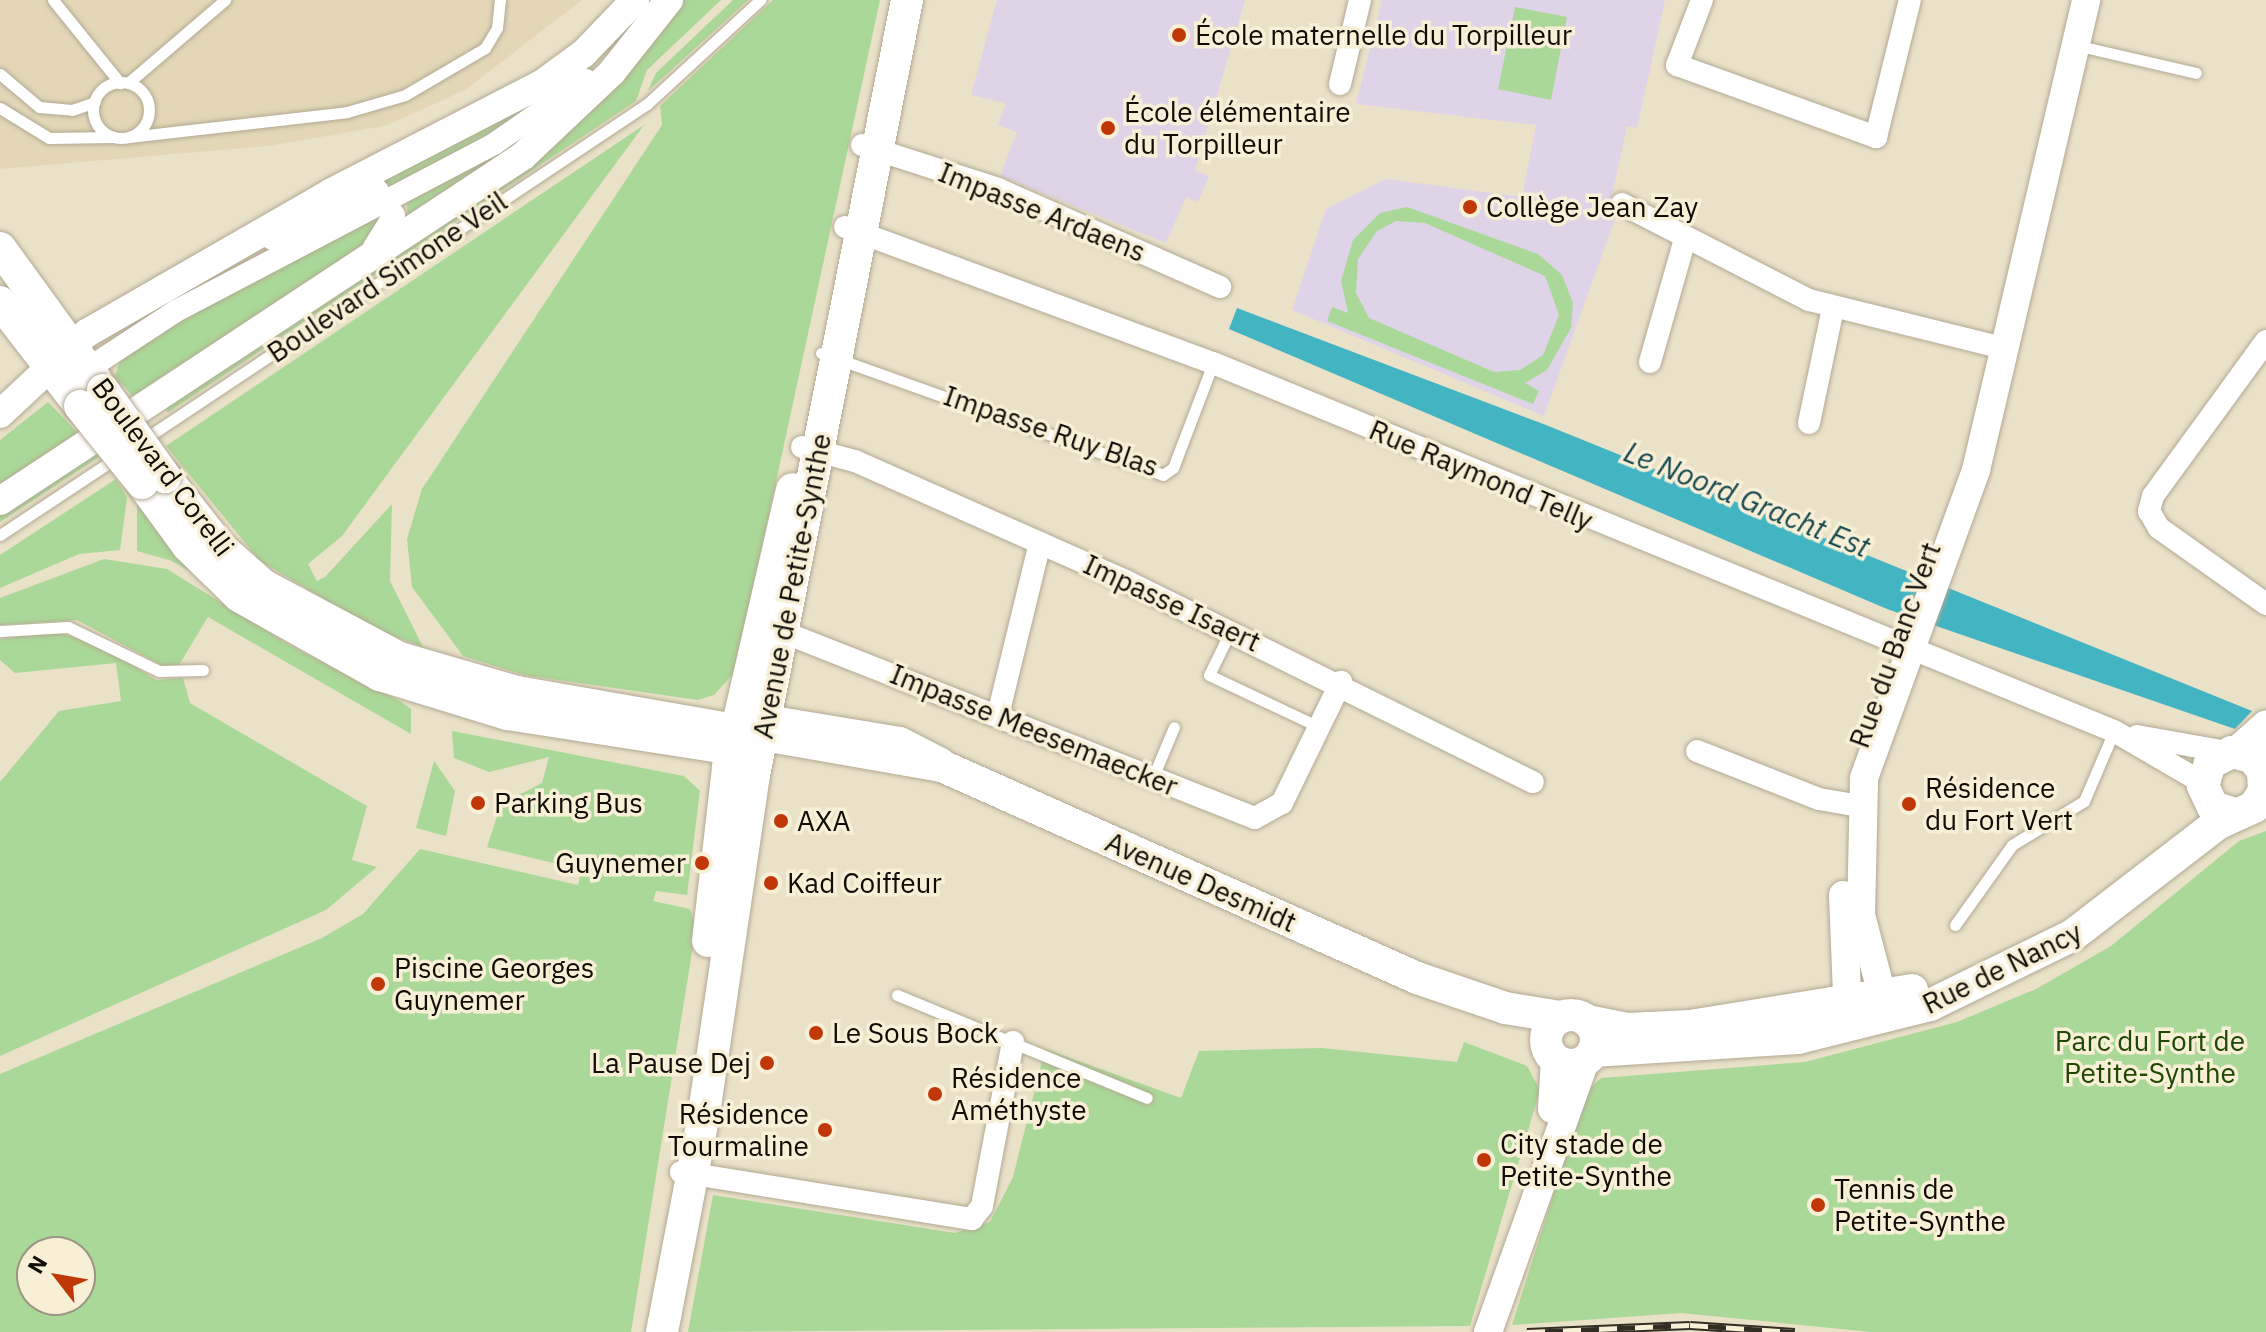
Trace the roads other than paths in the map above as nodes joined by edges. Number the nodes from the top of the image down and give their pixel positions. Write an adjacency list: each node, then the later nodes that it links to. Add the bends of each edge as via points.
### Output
1 (53, 0): 17 (lane)
2 (225, 0): 17 (lane)
3 (500, 0): 22 (lane, via 496,33 481,52 396,99 329,115)
4 (635, 0): 29 (street, via 584,53 543,83)
5 (663, 0): 24 (street, Boulevard Simone Veil, via 550,108)
6 (669, 0): 30 (street, Boulevard Simone Veil, via 612,72 531,150)
7 (760, 0): 44 (lane, Boulevard Simone Veil, via 647,104)
8 (891, 0): 23 (main road, Avenue de Petite-Synthe)
9 (907, 0): 23 (main road, Avenue de Petite-Synthe)
10 (1360, 0): 18 (street)
11 (1702, 0): 12 (street, via 1677,65 1876,137)
12 (1910, 0)
13 (2086, 0): 14 (street, Rue du Banc Vert)
14 (2075, 45): 15 (lane); 35 (street, Rue du Banc Vert)
15 (2196, 73)
16 (0, 74): 19 (lane, via 39,107 65,111)
17 (124, 83): 19 (lane); 22 (lane, via 149,108 144,126)
18 (1340, 84)
19 (95, 102): 21 (lane, via 97,123)
20 (0, 108): 21 (lane, via 49,138)
21 (114, 137): 22 (lane)
22 (129, 137)
23 (869, 147): 26 (main road, Avenue de Petite-Synthe); 31 (street, Impasse Ardaens, via 998,189)
24 (389, 199): 29 (street, via 369,190 291,231); 30 (street, via 389,233); 39 (street, Boulevard Simone Veil, via 176,311)
25 (1622, 204): 27 (street)
26 (853, 229): 36 (main road, Avenue de Petite-Synthe); 38 (street, Rue Raymond Telly)
27 (1685, 239): 33 (street); 37 (street)
28 (0, 248): 39 (main road, Boulevard Corelli)
29 (210, 260): 39 (street)
30 (325, 284): 43 (street, Boulevard Simone Veil)
31 (1220, 287)
32 (0, 302): 39 (main road, Boulevard Corelli)
33 (1833, 308): 35 (street); 41 (street)
34 (2266, 341): 46 (street, via 2153,496 2149,511 2159,528)
35 (2001, 347): 50 (street, Rue du Banc Vert, via 1976,470)
36 (829, 354): 38 (lane, Impasse Ruy Blas, via 1163,475 1173,468); 42 (main road, Avenue de Petite-Synthe)
37 (1650, 362)
38 (1213, 363): 50 (street, Rue Raymond Telly)
39 (76, 377): 40 (street); 57 (main road, Boulevard Corelli, bridge, via 154,480 188,546 239,596 372,671 495,712)
40 (0, 414)
41 (1809, 423)
42 (810, 449): 45 (street, Impasse Isaert); 49 (main road, Avenue de Petite-Synthe); 57 (main road, Avenue de Petite-Synthe)
43 (0, 501)
44 (0, 535)
45 (1040, 543): 47 (street, Impasse Isaert); 53 (street)
46 (2266, 604)
47 (1231, 630): 52 (street, Impasse Isaert); 55 (lane, via 1209,675)
48 (0, 631): 51 (lane, via 68,627 159,671)
49 (783, 632): 53 (street, Impasse Meesemaecker); 57 (main road, Avenue de Petite-Synthe)
50 (1899, 648): 56 (street, Rue Raymond Telly); 64 (street, Rue du Banc Vert, via 1860,731)
51 (203, 670)
52 (1341, 682): 55 (street); 62 (street, Impasse Isaert)
53 (998, 715): 61 (street, Impasse Meesemaecker)
54 (1174, 727): 61 (lane)
55 (1319, 727): 61 (street, Impasse Meesemaecker, via 1282,803 1249,817)
56 (2114, 731): 58 (street, Rue Raymond Telly); 63 (street, Rue Raymond Telly); 66 (lane, via 2084,801 2017,841)
57 (752, 736): 71 (main road, Avenue Desmidt, via 972,779 1417,978 1505,1008); 73 (main road, Avenue de Petite-Synthe, via 710,876)
58 (2247, 742): 60 (main road); 63 (main road, via 2208,765)
59 (1697, 751): 64 (street)
60 (2265, 775): 65 (main road, via 2256,805)
61 (1153, 777)
62 (1533, 782)
63 (2204, 789): 65 (main road); 68 (main road, Rue de Nancy, via 2187,824 2082,909)
64 (1853, 806): 68 (street, Rue du Banc Vert, via 1861,915); 69 (street, Rue du Banc Vert)
65 (2234, 814): 68 (main road, Rue de Nancy, via 2073,935 1969,990)
66 (1955, 925)
67 (897, 995): 70 (lane)
68 (1886, 1008): 69 (main road, Rue de Nancy)
69 (1847, 1017): 71 (main road, Rue de Nancy, via 1661,1029)
70 (1013, 1042): 72 (lane); 73 (street, via 982,1206 972,1219)
71 (1571, 1042): 75 (street)
72 (1147, 1098)
73 (687, 1173): 74 (main road, Avenue de Petite-Synthe)
74 (662, 1332)
75 (1488, 1332)

